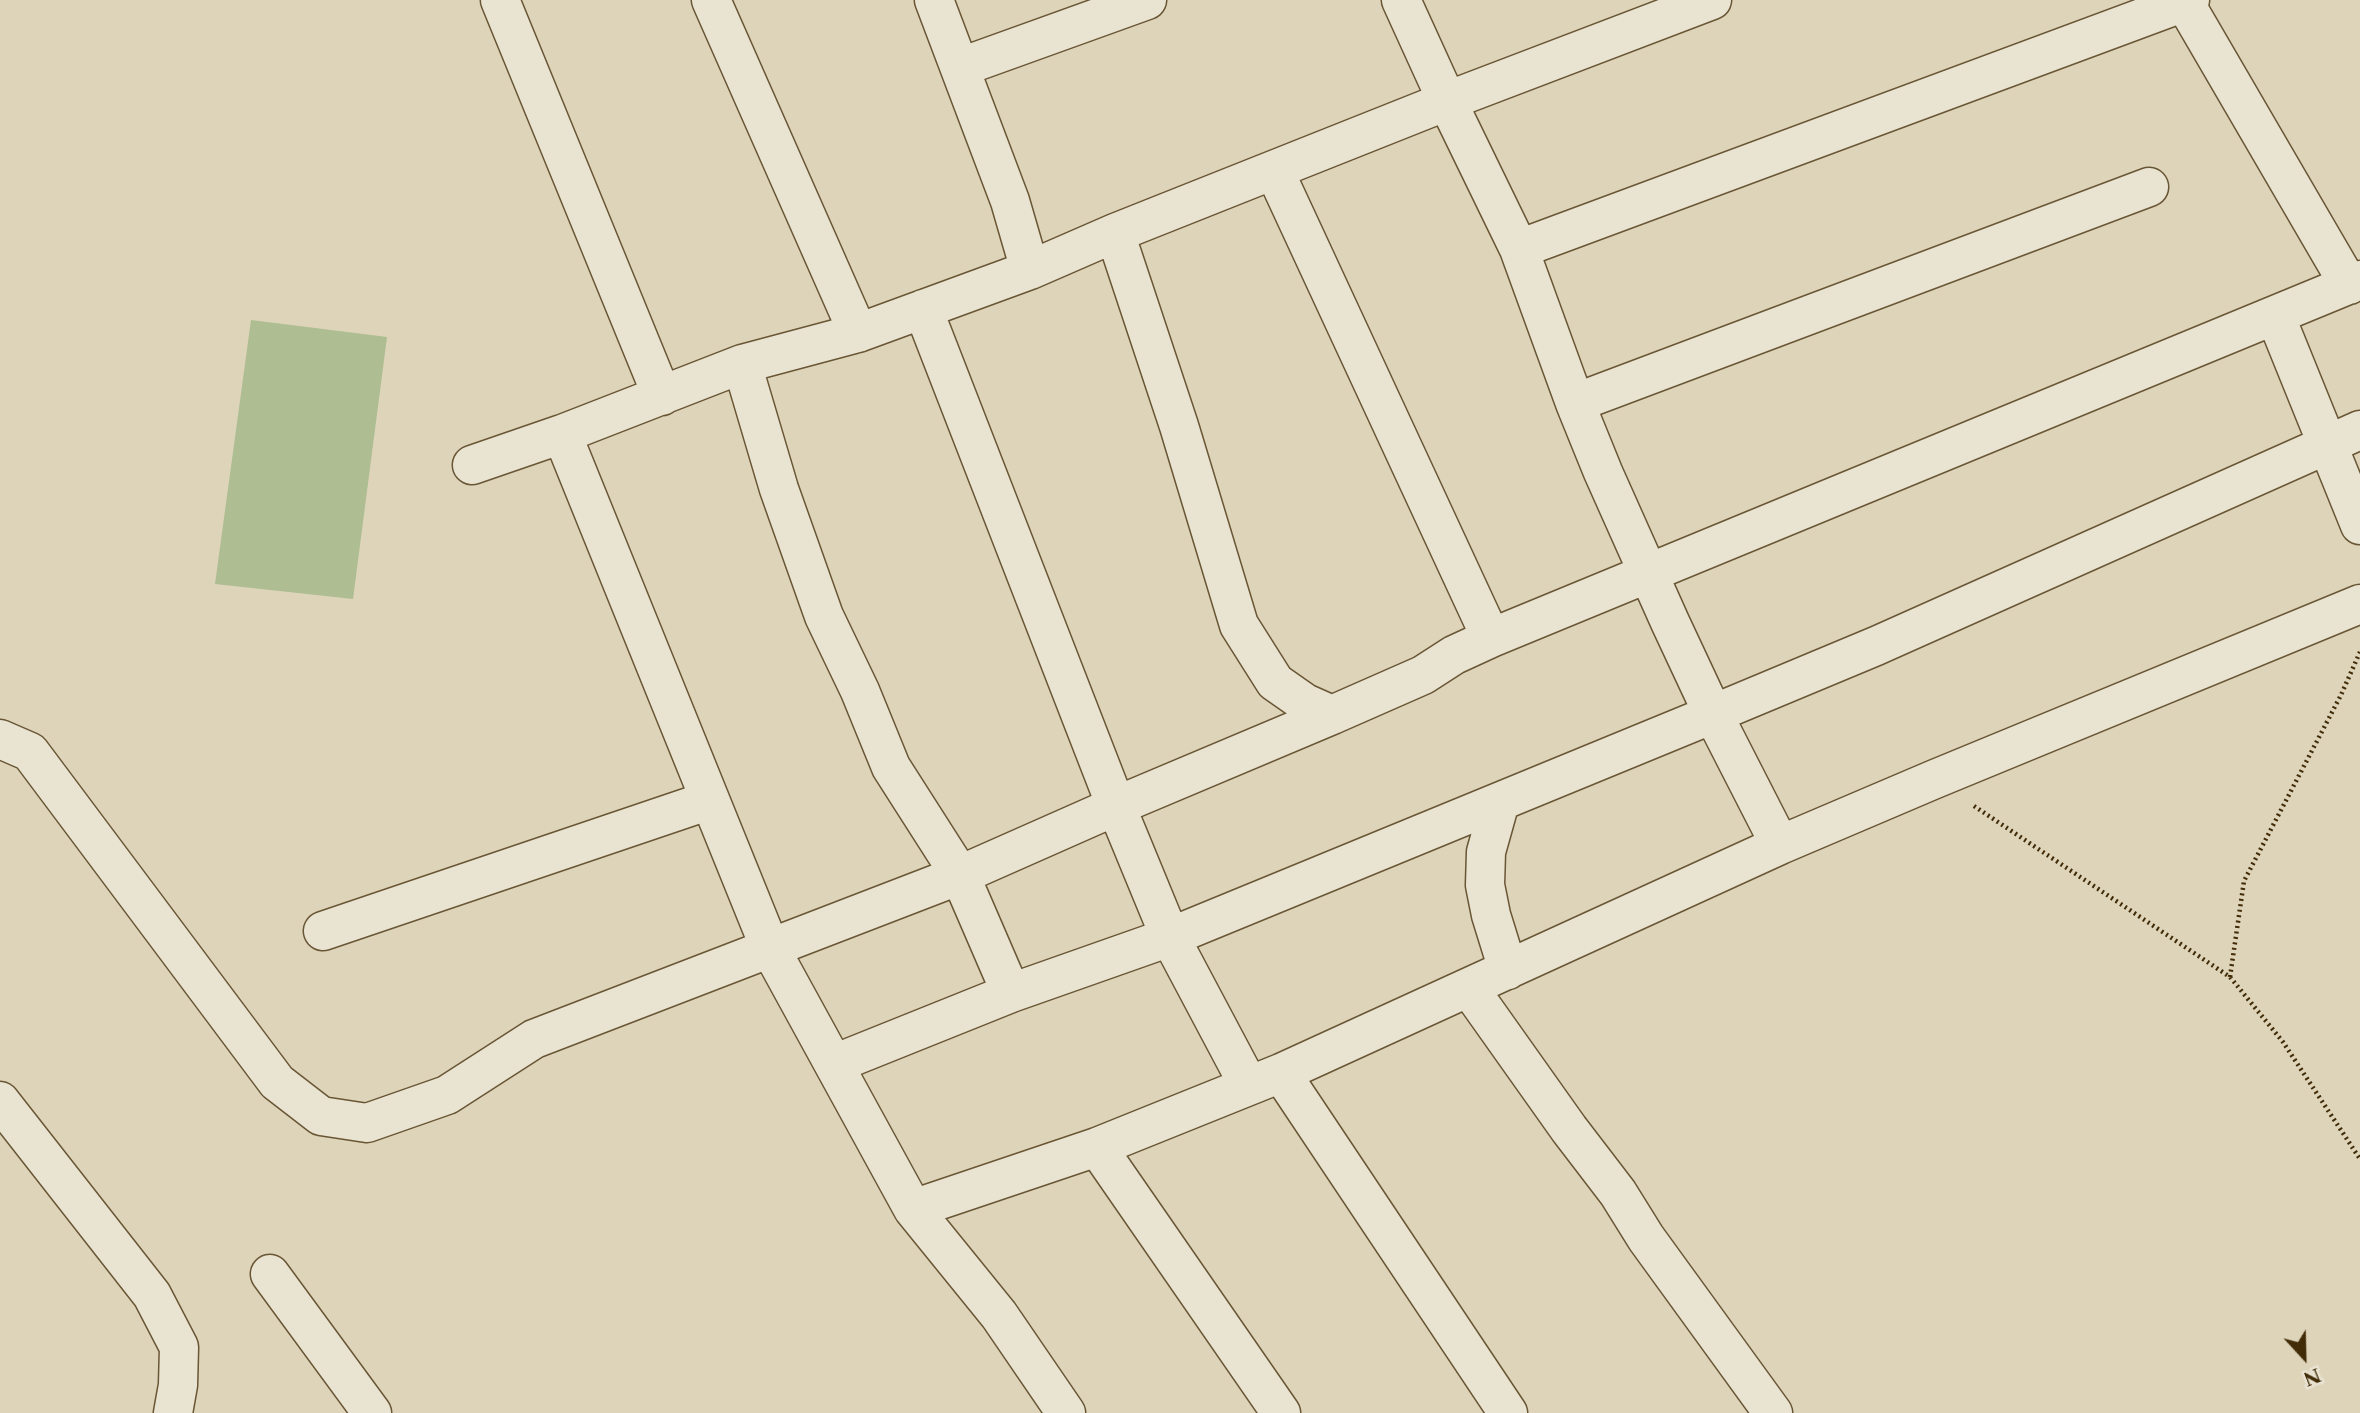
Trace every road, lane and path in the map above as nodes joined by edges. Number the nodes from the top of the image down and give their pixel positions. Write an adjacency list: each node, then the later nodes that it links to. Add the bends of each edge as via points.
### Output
1 (500, 0): 20 (street)
2 (711, 0): 18 (street)
3 (934, 0): 8 (street)
4 (1147, 0): 8 (street)
5 (1401, 0): 9 (street)
6 (1712, 0): 9 (street)
7 (2186, 1): 13 (street); 15 (street)
8 (961, 67): 14 (street)
9 (1447, 101): 10 (street); 13 (street)
10 (1274, 170): 12 (street); 28 (street)
11 (2149, 187): 21 (street)
12 (1115, 233): 14 (street); 31 (street, via 1239,625 1275,682 1305,704)
13 (1520, 249): 21 (street)
14 (1030, 270): 16 (street)
15 (2354, 282): 17 (street)
16 (923, 309): 18 (street); 36 (street)
17 (2275, 315): 23 (street); 26 (street)
18 (858, 333): 19 (street)
19 (742, 364): 20 (street); 38 (street, via 824,616 891,767)
20 (662, 396): 22 (street)
21 (1575, 403): 26 (street)
22 (562, 434): 24 (street); 34 (street)
23 (2343, 437): 25 (street); 30 (street)
24 (472, 465)
25 (2360, 525)
26 (1647, 572): 28 (street); 30 (street)
27 (2360, 604): 33 (street)
28 (1492, 638): 31 (street)
29 (2360, 652): 43 (path, via 2244,881)
30 (1713, 714): 35 (street); 37 (street)
31 (1332, 715): 36 (street)
32 (0, 739): 41 (street, via 30,752 277,1082 321,1116 367,1122 447,1095 534,1039)
33 (1935, 779): 37 (street); 43 (path)
34 (710, 800): 39 (street); 41 (street)
35 (1500, 802): 40 (street); 42 (street, via 1486,852 1485,885)
36 (1116, 806): 38 (street); 40 (street)
37 (1780, 845): 42 (street)
38 (960, 875): 41 (street); 45 (street)
39 (323, 931)
40 (1170, 937): 45 (street); 47 (street)
41 (770, 948): 46 (street)
42 (1508, 971): 44 (street)
43 (2230, 976): 50 (path, via 2283,1042)
44 (1469, 988): 47 (street); 58 (street)
45 (1011, 993): 46 (street)
46 (834, 1064): 51 (street)
47 (1265, 1079): 49 (street); 57 (street)
48 (0, 1101): 53 (street, via 152,1295 179,1347)
49 (1097, 1147): 51 (street); 56 (street)
50 (2360, 1158)
51 (913, 1209): 55 (street, via 999,1315)
52 (270, 1275): 54 (street)
53 (173, 1413)
54 (372, 1413)
55 (1066, 1413)
56 (1281, 1413)
57 (1508, 1413)
58 (1773, 1413)

